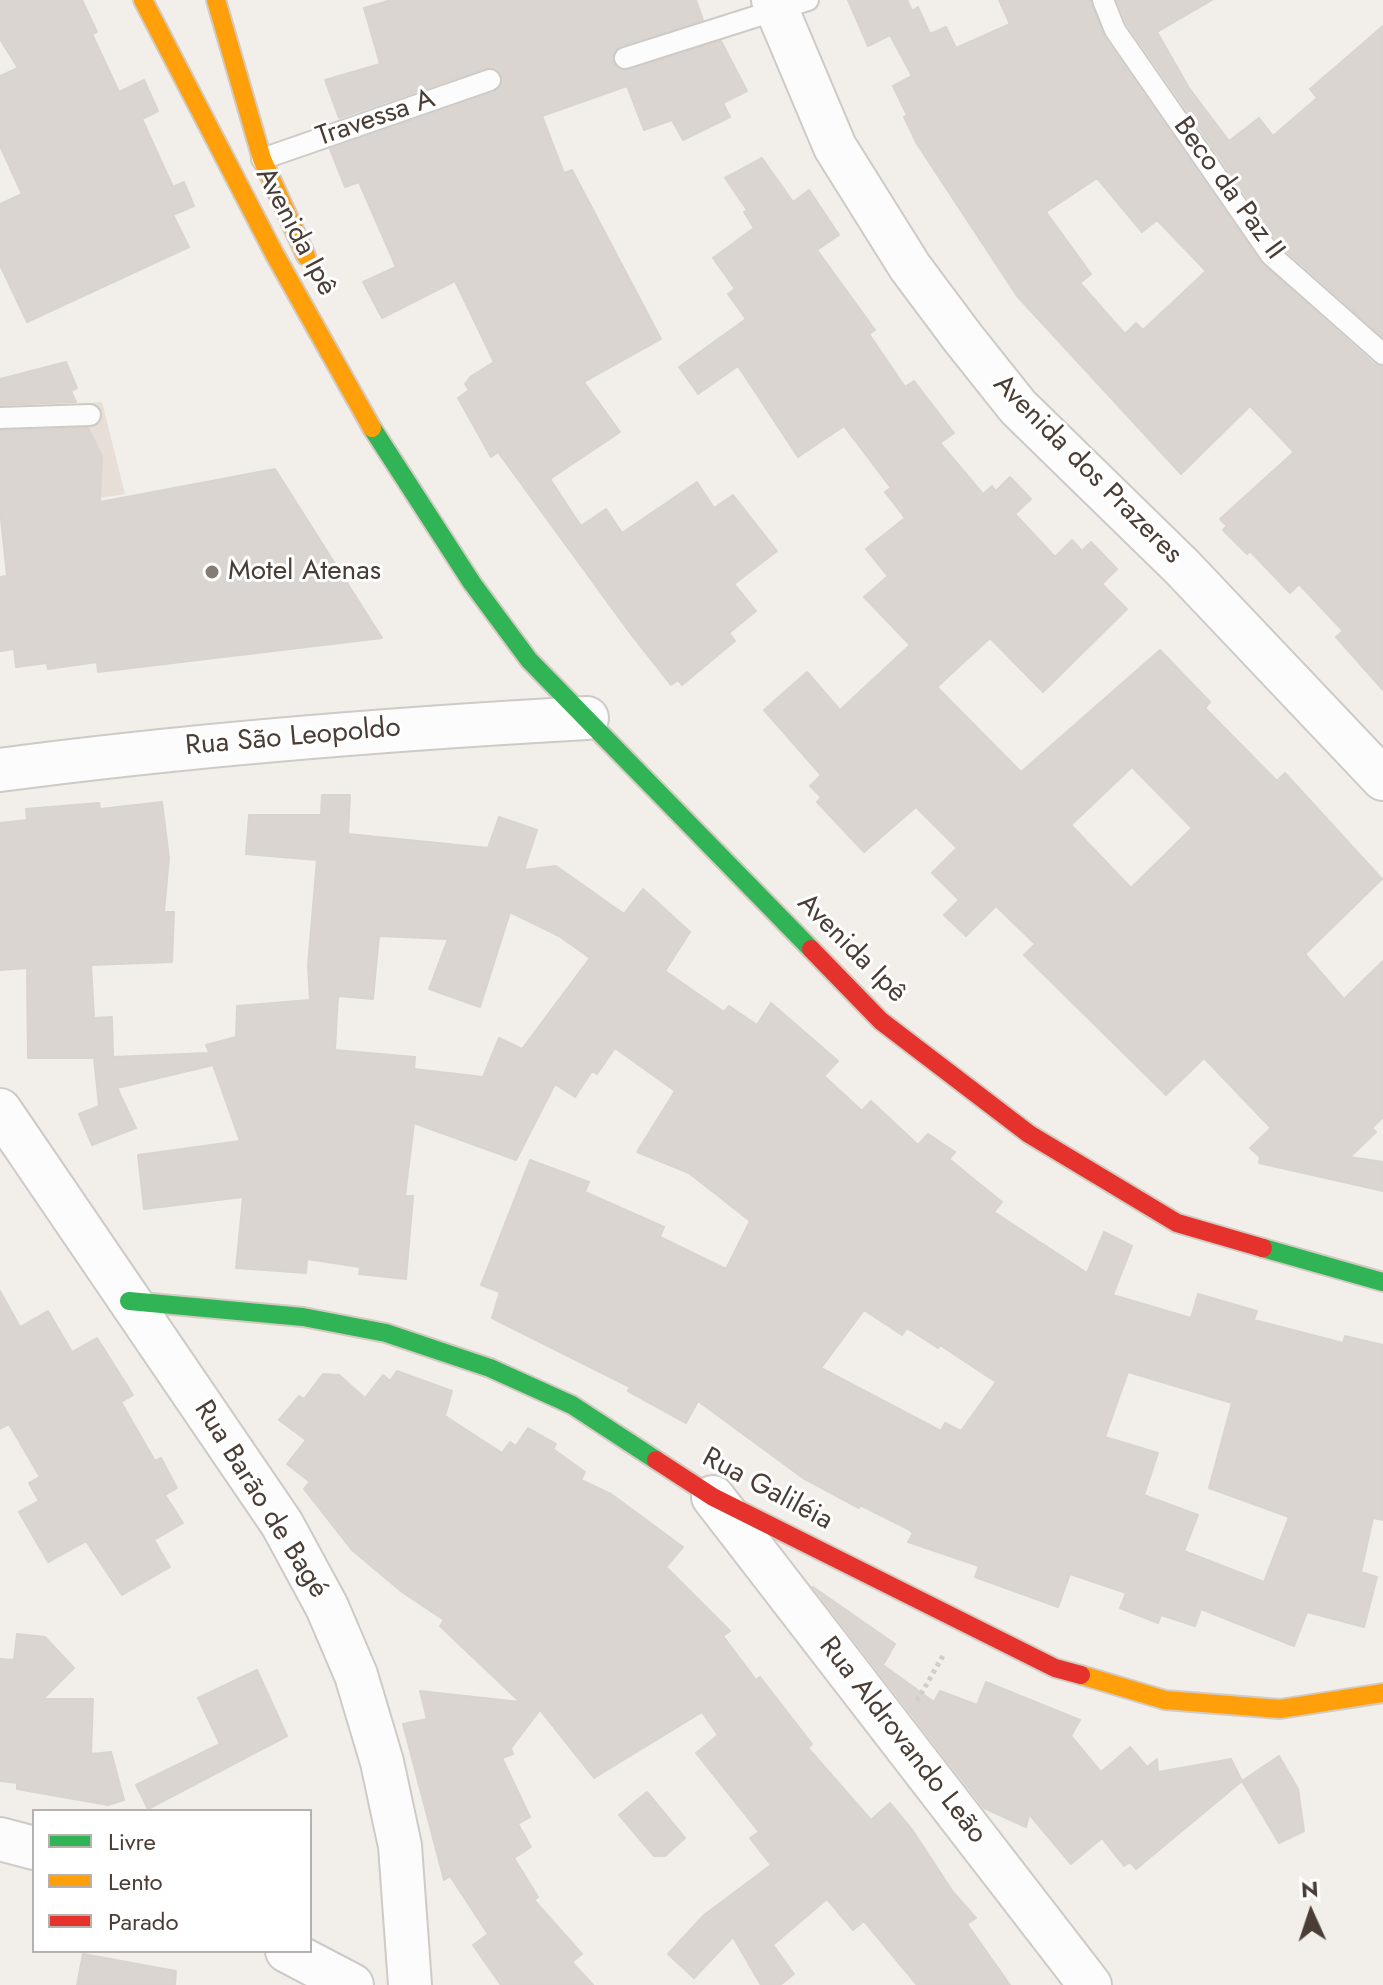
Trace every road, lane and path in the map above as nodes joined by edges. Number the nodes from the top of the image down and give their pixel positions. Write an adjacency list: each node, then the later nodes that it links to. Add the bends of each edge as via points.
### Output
1 (143, 0): 15 (main road, Avenida Ipê, via 343,383)
2 (216, 0): 6 (main road, Avenida Ipê)
3 (227, 0): 6 (main road)
4 (1103, 0): 12 (lane, Beco da Paz II, via 1115,30 1271,255)
5 (786, 3): 7 (lane); 18 (street, Avenida dos Prazeres, via 835,147 910,267 963,338 1018,407 1182,567)
6 (227, 30): 9 (main road, Avenida Ipê)
7 (625, 58)
8 (490, 80): 9 (lane, Travessa A)
9 (262, 159): 10 (main road, Avenida Ipê)
10 (314, 273)
11 (346, 344): 15 (main road, Avenida Ipê)
12 (1383, 354)
13 (90, 415): 14 (lane)
14 (0, 418)
15 (409, 484): 16 (main road, Avenida Ipê, via 480,596 529,660)
16 (587, 718): 17 (street, Rua São Leopoldo, via 194,745); 20 (main road, Avenida Ipê, via 881,1021 1029,1134 1177,1223)
17 (0, 770)
18 (1383, 779)
19 (0, 1110): 21 (street, Rua Barão de Bagé)
20 (1383, 1282)
21 (129, 1301): 22 (main road, Rua Galiléia, via 303,1317 386,1333 490,1368 572,1405); 30 (street, Rua Barão de Bagé, via 282,1524 356,1675 400,1846)
22 (713, 1497): 23 (main road, Rua Galiléia); 25 (street, Rua Aldrovando Leão)
23 (963, 1622): 24 (main road, Rua Galiléia, via 1055,1668 1165,1700 1280,1709); 25 (path)
24 (1383, 1693)
25 (897, 1736): 31 (street, Rua Aldrovando Leão)
26 (0, 1839): 27 (street)
27 (32, 1847)
28 (291, 1953): 29 (street)
29 (352, 1985)
30 (410, 1985)
31 (1090, 1985)

